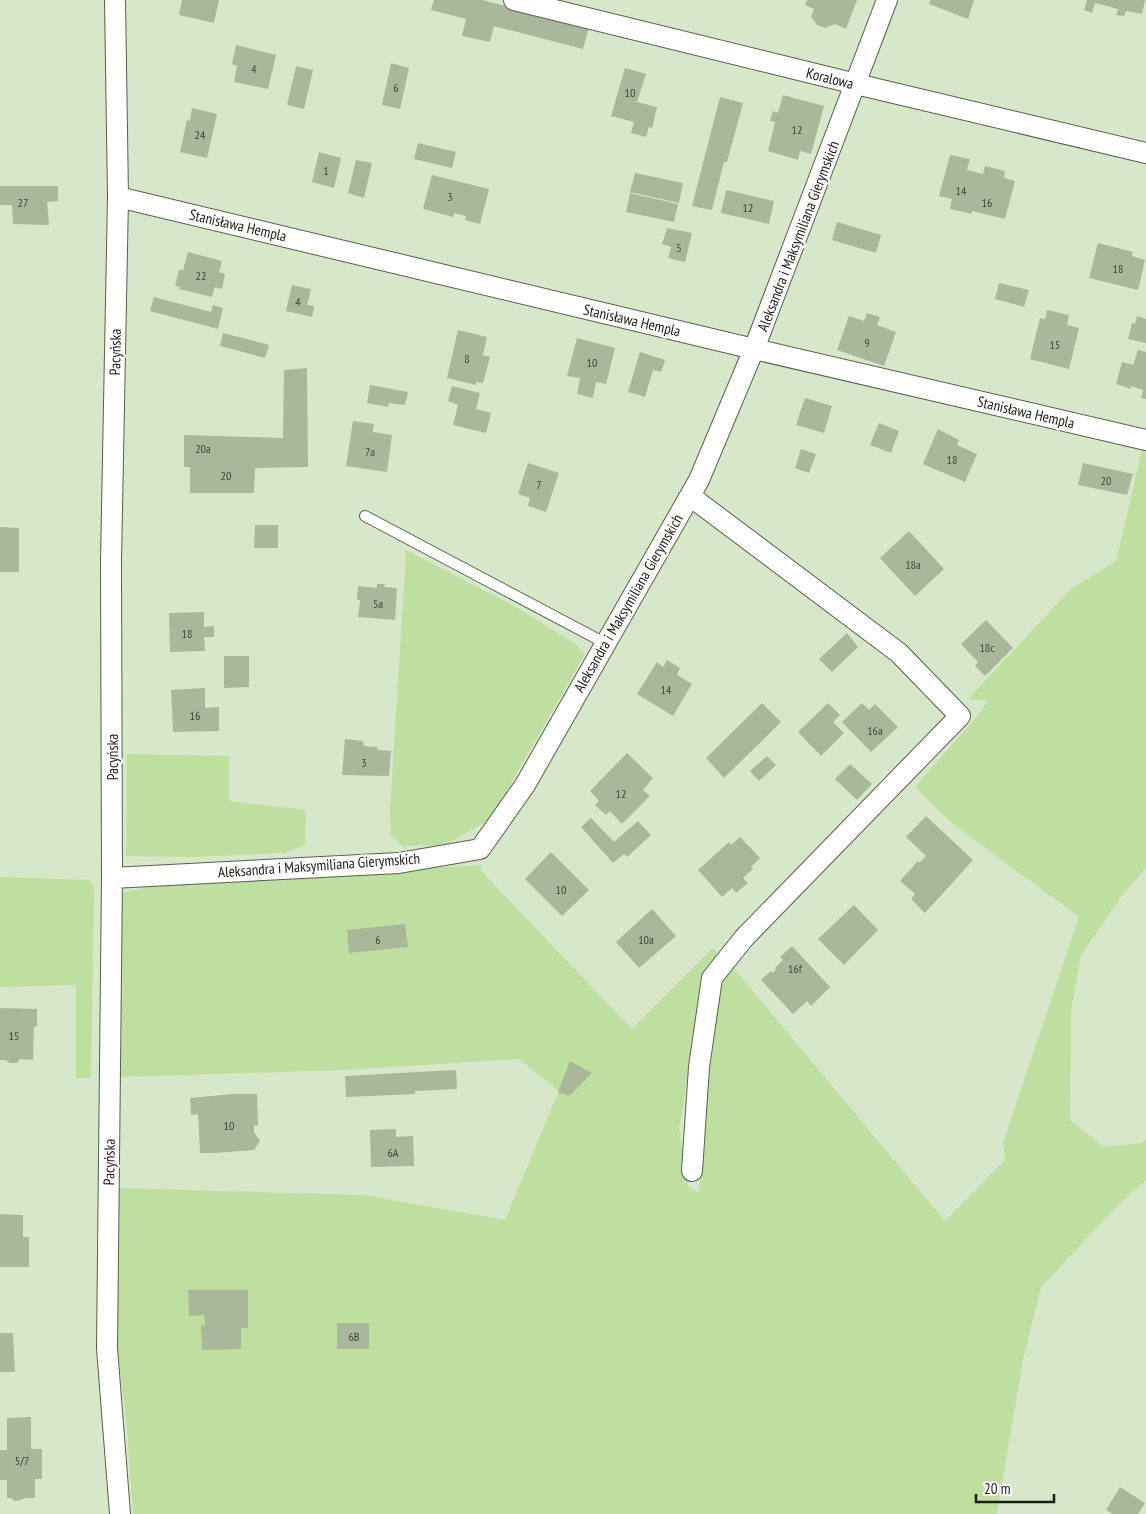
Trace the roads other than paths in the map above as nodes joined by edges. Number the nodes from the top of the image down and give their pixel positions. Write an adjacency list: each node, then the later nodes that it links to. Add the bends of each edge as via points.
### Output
1 (115, 0): 6 (street, Pacyńska)
2 (514, 0): 4 (street, Koralowa)
3 (887, 0): 4 (street, Aleksandra i Maksymiliana Gierymskich)
4 (856, 84): 5 (street, Koralowa); 7 (street, Aleksandra i Maksymiliana Gierymskich)
5 (1146, 153)
6 (118, 197): 7 (street, Stanisława Hempla); 12 (street, Pacyńska, via 111,561)
7 (754, 349): 8 (street, Stanisława Hempla); 9 (street, Aleksandra i Maksymiliana Gierymskich)
8 (1146, 440)
9 (690, 496): 11 (street, Aleksandra i Maksymiliana Gierymskich); 13 (street, via 899,653 960,716 744,938 712,978 699,1067)
10 (365, 516): 11 (lane)
11 (605, 644): 12 (street, Aleksandra i Maksymiliana Gierymskich, via 525,785 480,849 399,863)
12 (112, 878): 14 (street, Pacyńska, via 107,1348)
13 (692, 1171)
14 (120, 1514)

